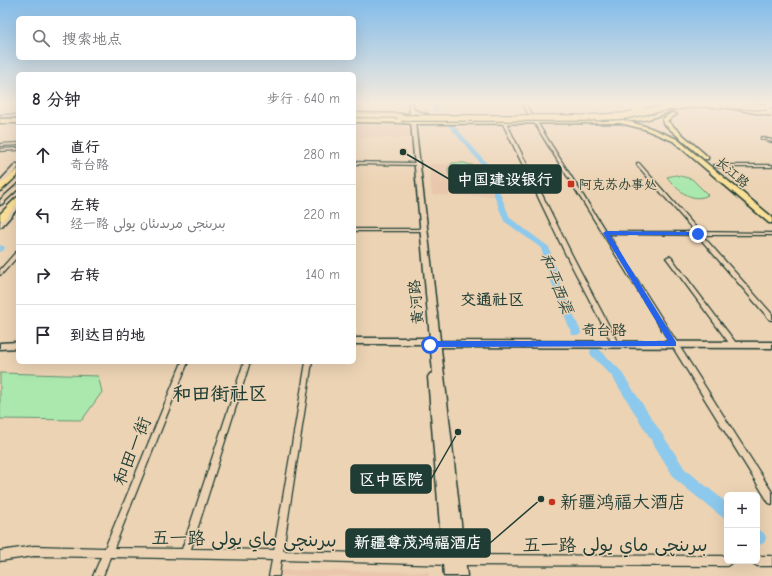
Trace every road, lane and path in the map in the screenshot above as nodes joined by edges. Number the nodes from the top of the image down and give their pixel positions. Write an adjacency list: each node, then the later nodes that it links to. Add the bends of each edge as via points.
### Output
1 (412, 130): 14 (main road, 黄河路)
2 (508, 130): 48 (street)
3 (540, 130): 34 (street)
4 (667, 130): 12 (main road, 长江路)
5 (670, 130): 16 (main road, 长江路)
6 (762, 138): 7 (street)
7 (772, 141)
8 (16, 144): 9 (street)
9 (0, 145)
10 (16, 149): 11 (street)
11 (0, 150)
12 (692, 154): 30 (main road, 长江路); 31 (main road)
13 (356, 163): 14 (street)
14 (415, 164): 33 (main road, 黄河路)
15 (638, 164): 35 (street)
16 (715, 166): 17 (street); 28 (main road, 长江路)
17 (772, 166)
18 (16, 167): 20 (street)
19 (16, 173): 22 (main road)
20 (0, 184)
21 (16, 188): 25 (street)
22 (0, 190)
23 (16, 194): 26 (main road)
24 (16, 201): 29 (main road)
25 (0, 203)
26 (0, 209)
27 (16, 210): 29 (main road)
28 (772, 214)
29 (3, 220)
30 (772, 221)
31 (772, 228)
32 (356, 230): 33 (street)
33 (422, 230): 44 (main road, 黄河路)
34 (606, 233): 35 (street); 45 (street)
35 (698, 234): 36 (street); 40 (street)
36 (772, 234)
37 (16, 255): 39 (street)
38 (669, 258): 49 (street)
39 (0, 273)
40 (772, 318)
41 (16, 340): 43 (street)
42 (356, 341): 44 (street, 奇台路)
43 (0, 342)
44 (432, 344): 47 (street, 奇台路); 48 (street, 奇台路); 60 (main road, 黄河路)
45 (674, 344): 48 (street, 奇台路); 49 (street, 奇台路); 55 (street)
46 (16, 345): 51 (street)
47 (356, 345)
48 (616, 345)
49 (734, 345): 50 (street, 奇台路)
50 (772, 345)
51 (0, 346)
52 (184, 364): 56 (street, 和田一街)
53 (246, 364): 57 (street)
54 (309, 364): 58 (street)
55 (772, 500)
56 (109, 553): 57 (street, 五一路 بىرىنچى ماي يولى); 59 (street, 五一路 بىرىنچى ماي يولى, via 34,551); 64 (street, 和田一街)
57 (185, 553): 58 (street, 五一路 بىرىنچى ماي يولى)
58 (277, 555): 60 (street, 五一路 بىرىنچى ماي يولى); 65 (street)
59 (0, 556)
60 (454, 560): 61 (street, 五一路 بىرىنچى ماي يولى); 66 (main road, 黄河路); 67 (main road, 黄河路)
61 (724, 561)
62 (760, 561): 63 (street)
63 (772, 561)
64 (98, 576)
65 (274, 576)
66 (451, 576)
67 (460, 576)

